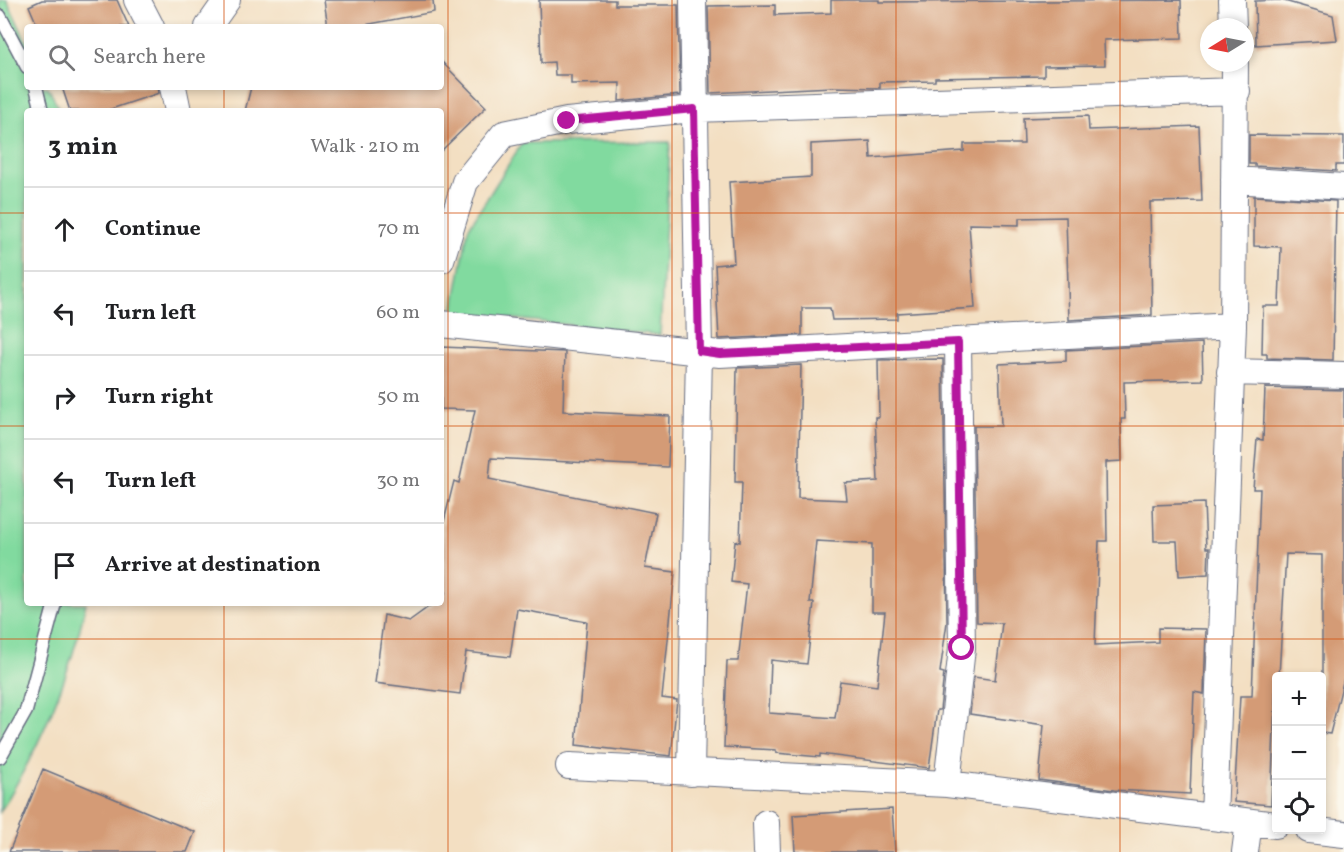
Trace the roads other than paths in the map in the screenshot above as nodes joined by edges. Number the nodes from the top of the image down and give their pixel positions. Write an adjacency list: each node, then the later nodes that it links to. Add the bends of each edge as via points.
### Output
1 (137, 0): 7 (street)
2 (227, 0): 8 (street)
3 (693, 0): 16 (street)
4 (1232, 0): 6 (street)
5 (0, 16): 9 (lane)
6 (1233, 18)
7 (149, 24)
8 (210, 24)
9 (24, 61)
10 (1236, 72): 13 (street)
11 (37, 90): 14 (lane)
12 (174, 90): 15 (street)
13 (1237, 91): 16 (street); 17 (street)
14 (41, 108)
15 (177, 108)
16 (694, 109): 19 (street, via 567,121 504,134 465,182); 23 (street)
17 (1234, 180): 18 (street); 21 (street)
18 (1344, 187)
19 (444, 250)
20 (444, 324): 23 (street)
21 (1233, 326): 22 (street); 24 (street)
22 (958, 342): 23 (street, via 720,354); 30 (street, via 962,648)
23 (699, 351): 29 (street)
24 (1230, 372): 25 (street); 31 (street)
25 (1344, 375)
26 (54, 606): 27 (lane, via 26,711)
27 (0, 757)
28 (569, 766): 29 (street)
29 (691, 774): 30 (street, via 775,774)
30 (947, 784): 31 (street)
31 (1214, 817): 32 (street)
32 (1249, 822): 34 (street); 38 (street)
33 (766, 823): 37 (street)
34 (1272, 825)
35 (1326, 832): 36 (street)
36 (1344, 834)
37 (766, 852)
38 (1245, 852)

